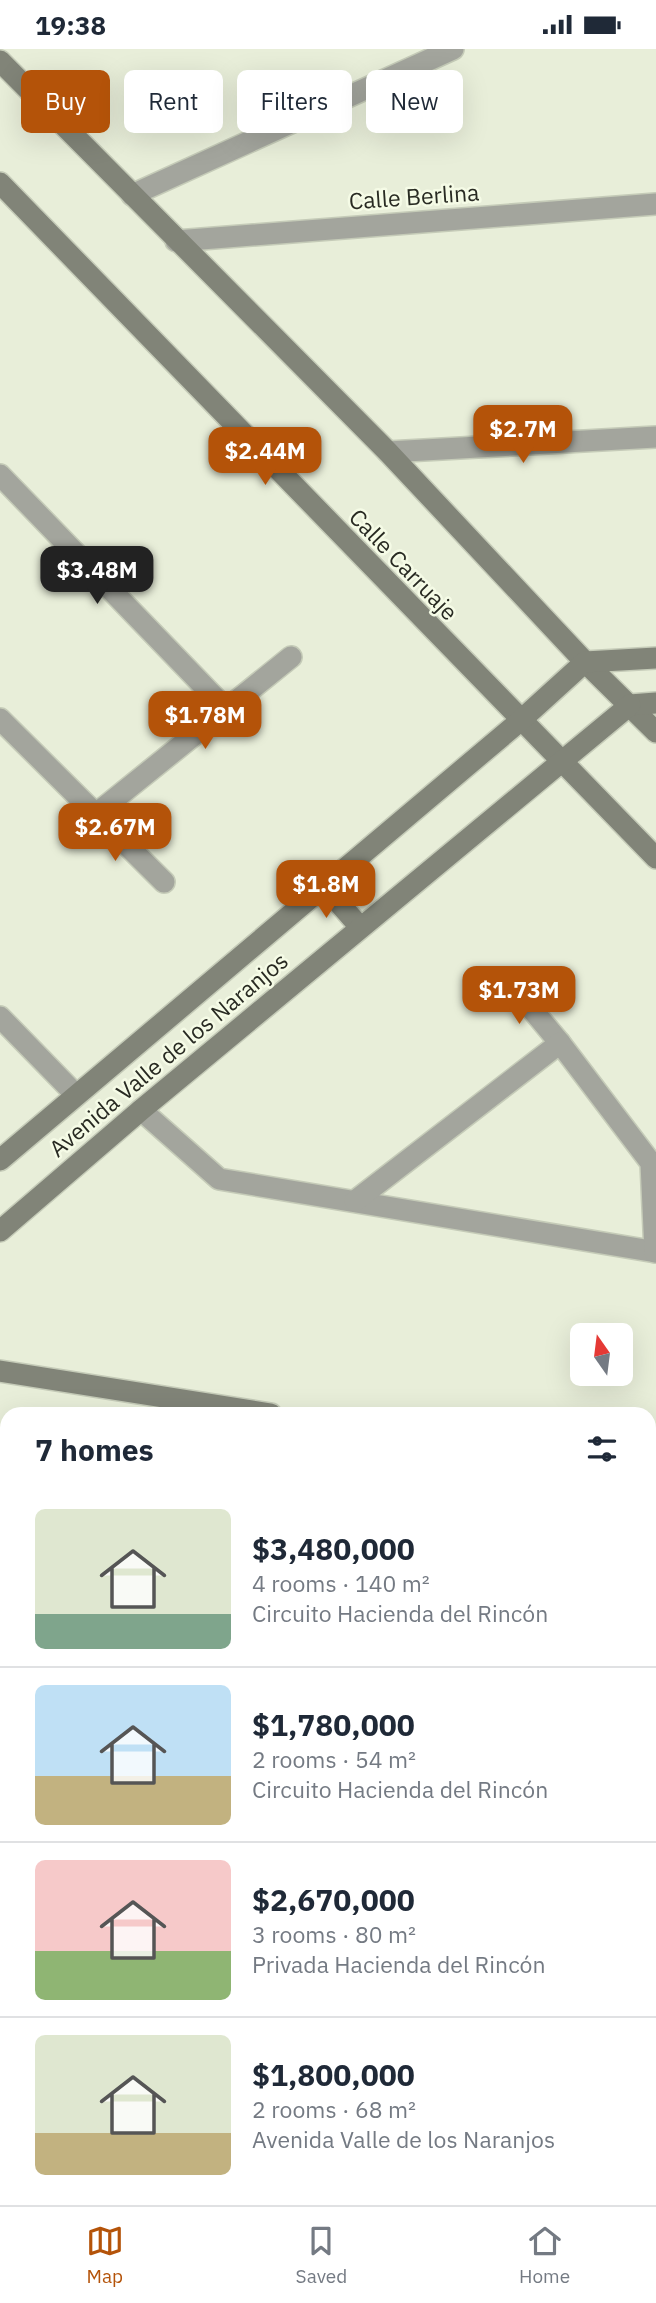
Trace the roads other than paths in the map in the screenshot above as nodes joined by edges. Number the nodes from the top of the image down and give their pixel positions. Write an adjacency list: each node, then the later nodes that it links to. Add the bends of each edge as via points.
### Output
1 (453, 49): 4 (street)
2 (0, 61): 4 (street)
3 (0, 183): 17 (street, Calle Carruaje)
4 (132, 195): 6 (street)
5 (656, 204): 6 (street, Calle Berlina)
6 (176, 241): 8 (street)
7 (656, 437): 8 (street)
8 (388, 452): 12 (street)
9 (0, 475): 15 (street)
10 (291, 657): 15 (street)
11 (656, 658): 12 (street)
12 (585, 662): 14 (street); 17 (street, Avenida Valle de los Naranjos)
13 (656, 703): 14 (street)
14 (630, 705): 18 (street); 19 (street, Avenida Valle de los Naranjos)
15 (225, 708): 20 (street)
16 (0, 719): 20 (street)
17 (520, 722): 19 (street, Calle Carruaje); 23 (street, Avenida Valle de los Naranjos)
18 (656, 732)
19 (559, 762): 21 (street, Calle Carruaje); 24 (street, Avenida Valle de los Naranjos)
20 (96, 814): 22 (street)
21 (656, 858)
22 (164, 882)
23 (324, 886): 24 (street); 28 (street, Avenida Valle de los Naranjos)
24 (360, 927): 29 (street, Avenida Valle de los Naranjos)
25 (510, 983): 27 (street)
26 (0, 1017): 28 (street)
27 (560, 1043): 31 (street); 33 (street, via 651,1163)
28 (76, 1095): 30 (street, Avenida Valle de los Naranjos)
29 (141, 1110): 31 (street, via 219,1179); 32 (street, Avenida Valle de los Naranjos)
30 (0, 1160)
31 (355, 1201): 33 (street)
32 (0, 1231)
33 (655, 1252)
34 (0, 1371): 35 (street)
35 (227, 1407)

